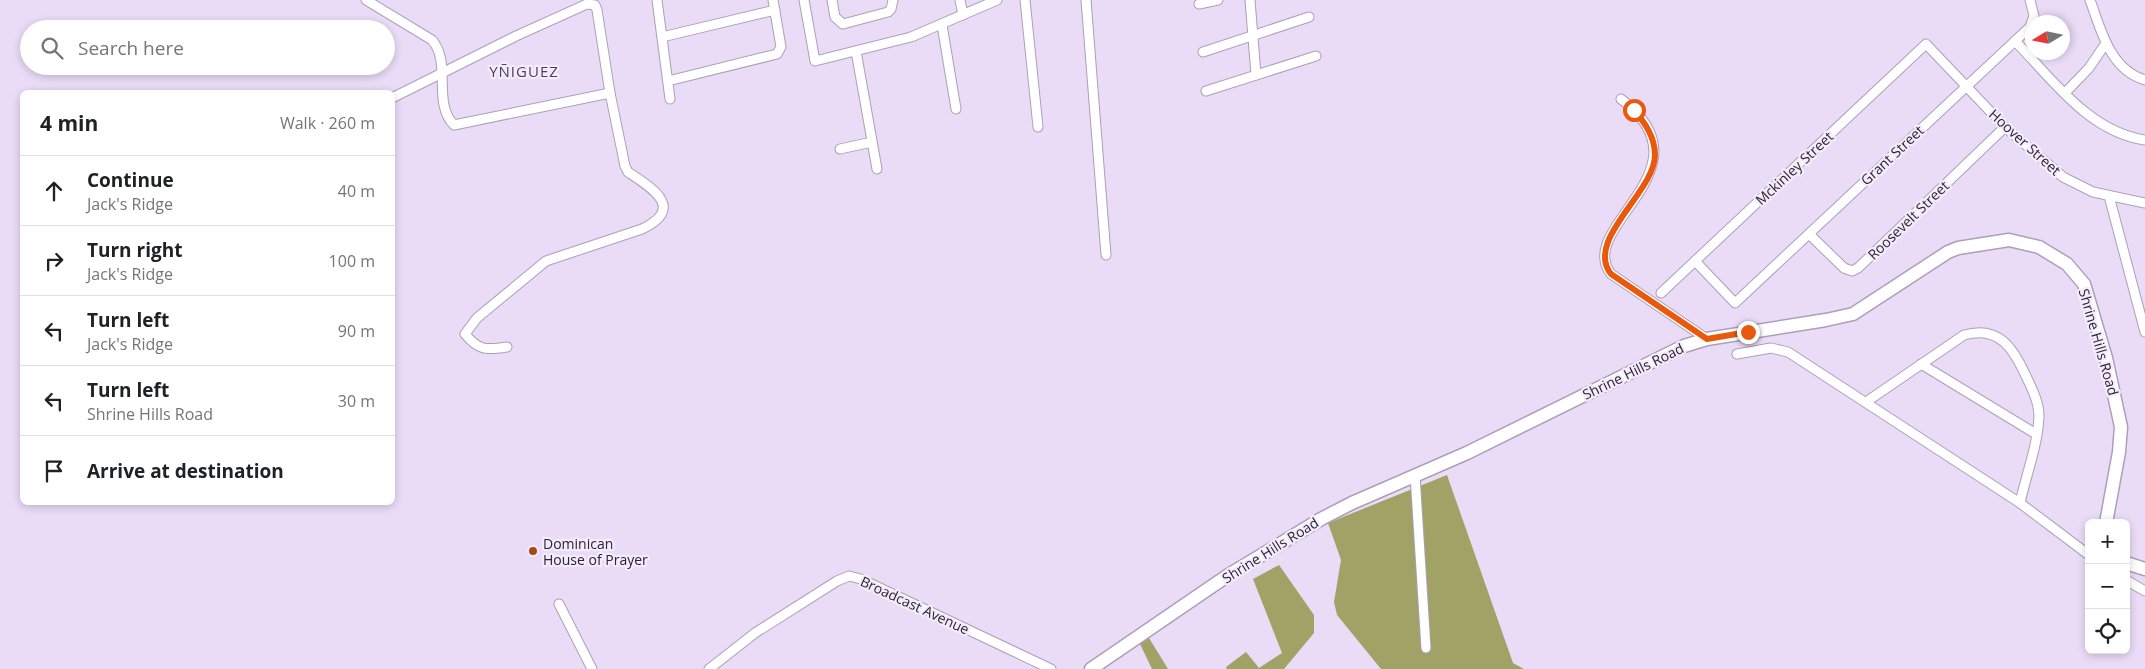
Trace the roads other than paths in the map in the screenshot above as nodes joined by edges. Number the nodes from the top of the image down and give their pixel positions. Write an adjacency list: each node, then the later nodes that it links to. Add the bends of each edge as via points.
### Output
1 (366, 0): 29 (street, via 432,40 441,57)
2 (656, 0): 22 (street)
3 (773, 0): 17 (street)
4 (804, 0): 26 (street, via 814,61)
5 (832, 0): 6 (street, via 835,17 843,24 888,12)
6 (894, 0)
7 (960, 0): 18 (street)
8 (997, 0): 18 (street)
9 (1025, 0): 41 (street)
10 (1086, 0): 50 (street)
11 (1218, 0): 16 (street)
12 (1250, 0): 21 (street)
13 (2030, 0): 23 (street, Grant Street, via 2033,21)
14 (2090, 0): 24 (street)
15 (591, 2): 29 (street); 35 (street, via 597,10)
16 (1199, 4)
17 (775, 10): 22 (street); 32 (street, via 780,52)
18 (963, 16): 20 (street)
19 (1309, 17): 21 (street)
20 (942, 25): 26 (street, via 911,37); 40 (street)
21 (1253, 35): 27 (street); 30 (street)
22 (662, 38): 32 (street)
23 (2015, 41): 33 (street, Grant Street); 36 (street)
24 (2106, 43): 31 (street, via 2122,68); 36 (street)
25 (1926, 44): 33 (street, Hoover Street); 51 (street, Mckinley Street)
26 (856, 51): 44 (street)
27 (1204, 52)
28 (1316, 56): 30 (street)
29 (441, 73): 35 (street, via 446,112 451,122 458,126); 37 (street)
30 (1256, 75): 34 (street)
31 (2145, 80)
32 (668, 81): 38 (street)
33 (1966, 86): 42 (street, Hoover Street); 49 (street, Grant Street)
34 (1206, 92)
35 (610, 93): 55 (street, via 625,166 628,172 660,194 663,212 654,223 642,229 546,261 477,318 465,334 472,343 486,350)
36 (2065, 93): 43 (street, via 2104,126)
37 (395, 96)
38 (670, 98)
39 (1621, 100): 54 (street, via 1634,110 1648,130 1655,156 1648,177 1606,244 1606,268)
40 (956, 109)
41 (1038, 127)
42 (2005, 127): 47 (street, Hoover Street, via 2074,184); 49 (street, Roosevelt Street, via 1858,268 1852,271 1844,268)
43 (2145, 140)
44 (872, 142): 45 (street); 46 (street)
45 (840, 149)
46 (877, 169)
47 (2109, 196): 48 (street, Hoover Street); 53 (street)
48 (2145, 203)
49 (1809, 234): 51 (street, Grant Street, via 1735,303)
50 (1106, 255)
51 (1695, 261): 52 (street, Mckinley Street)
52 (1661, 293)
53 (2144, 327)
54 (1707, 339): 60 (street, Shrine Hills Road, via 1684,346 1467,453); 62 (street, Shrine Hills Road, via 1853,314 1958,248 2009,240 2038,247 2067,264 2084,284 2106,358 2121,427 2120,452)
55 (506, 347)
56 (1737, 354): 58 (street, via 1780,349)
57 (1921, 364): 58 (street); 59 (street); 59 (street, via 1964,335 1982,332 1996,336 2014,353 2035,395)
58 (1866, 402): 61 (street)
59 (2036, 434): 61 (street)
60 (1415, 475): 69 (street); 73 (street, Shrine Hills Road, via 1352,503 1292,536 1227,576)
61 (2020, 503): 63 (street)
62 (2107, 519)
63 (2085, 552)
64 (2129, 564): 65 (street)
65 (2145, 569)
66 (2130, 582): 67 (street)
67 (2145, 591)
68 (559, 604): 70 (street)
69 (1426, 648)
70 (592, 669)
71 (709, 669): 72 (street, Broadcast Avenue, via 779,617 849,576)
72 (1051, 669)
73 (1091, 669)

